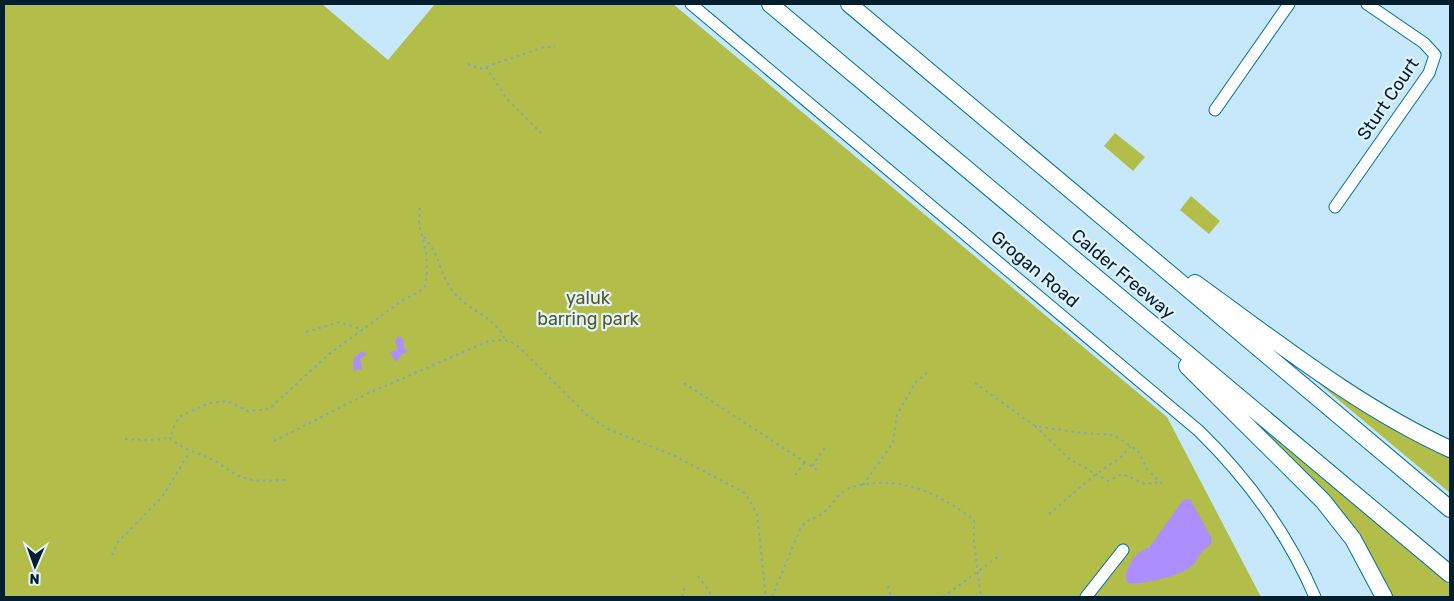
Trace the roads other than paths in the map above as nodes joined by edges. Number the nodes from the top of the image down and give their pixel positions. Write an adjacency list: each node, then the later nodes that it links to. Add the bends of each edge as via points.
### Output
1 (691, 4): 15 (street, Grogan Road, via 1199,431 1242,475 1264,506 1294,554)
2 (770, 4): 6 (highway, Calder Freeway)
3 (850, 4): 8 (highway, Calder Freeway)
4 (1288, 4): 7 (street)
5 (1367, 4): 9 (street, Sturt Court, via 1435,55 1429,73)
6 (854, 75): 13 (highway, Calder Freeway); 16 (highway, via 1182,362 1288,465 1323,501 1353,539)
7 (1215, 110)
8 (1079, 197): 10 (highway, via 1300,358 1399,424); 11 (highway, Calder Freeway)
9 (1335, 207)
10 (1450, 449)
11 (1450, 509)
12 (1123, 550): 14 (street)
13 (1450, 574)
14 (1086, 597)
15 (1315, 597)
16 (1384, 597)

